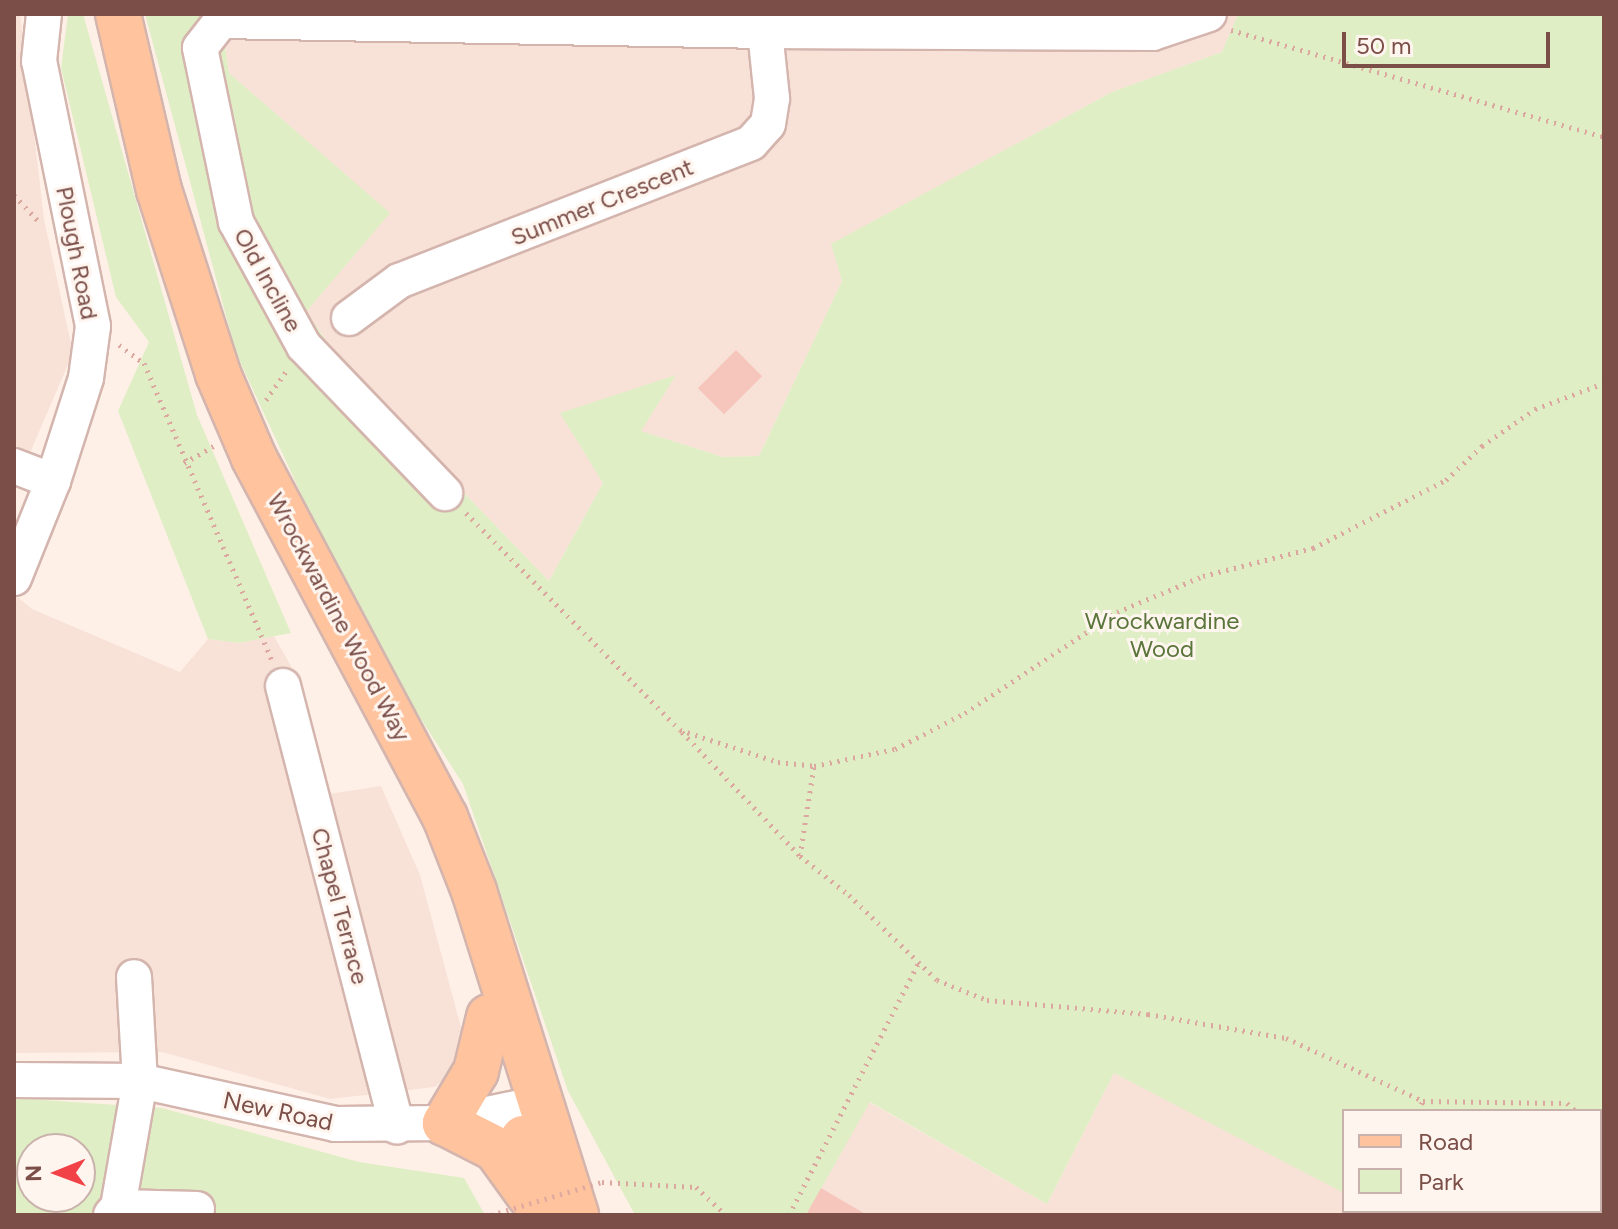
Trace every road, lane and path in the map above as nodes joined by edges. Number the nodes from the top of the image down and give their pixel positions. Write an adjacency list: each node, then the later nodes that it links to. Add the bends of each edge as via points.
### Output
1 (44, 14): 8 (street, Plough Road)
2 (100, 14): 16 (main road, Wrockwardine Wood Way, via 149,220)
3 (118, 14): 16 (main road, Wrockwardine Wood Way, via 163,205)
4 (1204, 17): 6 (street, via 1153,33); 9 (path)
5 (716, 20): 7 (street); 14 (street, Old Incline, via 221,21 200,48 236,222)
6 (1080, 24): 7 (street)
7 (765, 31): 12 (street, Summer Crescent, via 772,98 768,124 751,143 399,281)
8 (26, 63): 13 (street, Plough Road)
9 (1604, 137)
10 (14, 195): 11 (path)
11 (46, 229)
12 (349, 318)
13 (93, 326): 17 (path, via 144,363); 19 (street, Plough Road, via 86,378)
14 (304, 346): 16 (path); 20 (street, Old Incline)
15 (1604, 383): 24 (path, via 1535,409 1482,446 1446,480 1313,548 1203,576 1117,612 965,713 895,749)
16 (232, 434): 17 (path); 28 (main road, Wrockwardine Wood Way, via 434,854); 32 (main road, Wrockwardine Wood Way, via 445,817 474,891)
17 (184, 463): 22 (path)
18 (14, 466): 19 (street)
19 (53, 481): 21 (street, Plough Road)
20 (445, 493): 23 (path)
21 (14, 578)
22 (283, 686): 36 (street, Chapel Terrace)
23 (680, 730): 24 (path, via 778,762); 25 (path)
24 (814, 766): 25 (path)
25 (800, 856): 26 (path)
26 (919, 962): 31 (path, via 937,980 987,1000 1148,1014 1286,1038); 42 (path)
27 (134, 977): 30 (street)
28 (489, 1017): 32 (main road, Wrockwardine Wood Way); 35 (main road, via 476,1071)
29 (14, 1080): 30 (street, New Road)
30 (140, 1081): 36 (street, New Road, via 308,1121); 39 (street)
31 (1423, 1101): 33 (path); 34 (path, via 1567,1103)
32 (527, 1106): 35 (street, New Road); 37 (main road, Wrockwardine Wood Way)
33 (1418, 1109)
34 (1574, 1109)
35 (445, 1123): 36 (street, New Road); 37 (main road, via 496,1149)
36 (397, 1126)
37 (565, 1206): 40 (path, bridge); 41 (path, via 696,1187)
38 (197, 1209): 39 (street)
39 (114, 1211)
40 (491, 1215)
41 (726, 1215)
42 (789, 1215)

